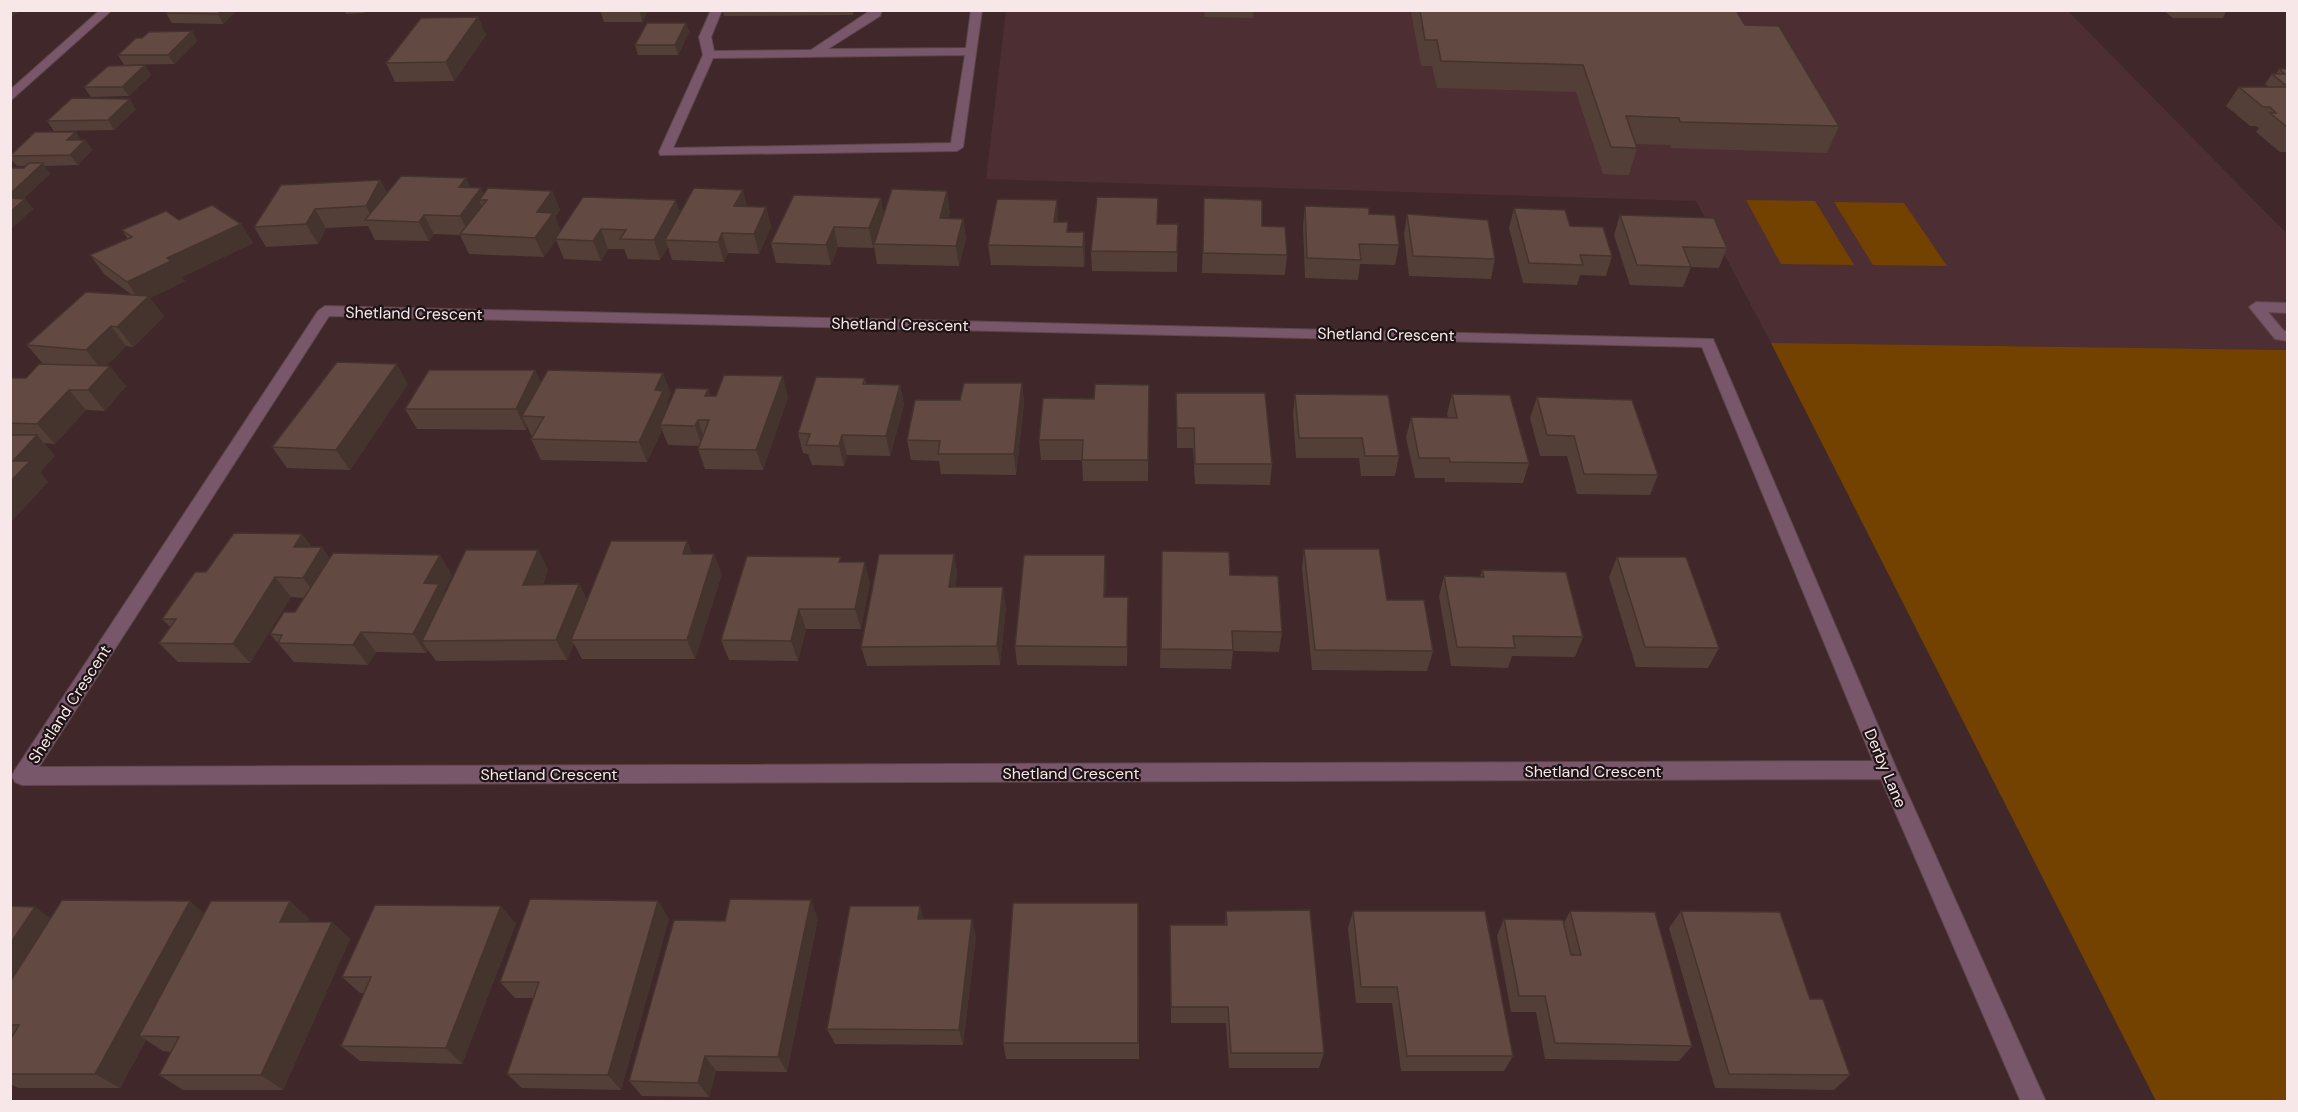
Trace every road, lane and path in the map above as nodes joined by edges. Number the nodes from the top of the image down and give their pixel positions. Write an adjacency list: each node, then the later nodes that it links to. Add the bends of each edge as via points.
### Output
1 (107, 10): 8 (street)
2 (717, 10): 7 (street, via 705,37)
3 (876, 10): 6 (street, via 876,14)
4 (977, 10): 5 (street)
5 (971, 51): 6 (street); 7 (street, via 957,147 665,152)
6 (814, 53): 7 (street)
7 (709, 55)
8 (10, 97)
9 (2288, 308): 10 (street, via 2256,307 2280,336)
10 (2288, 336)
11 (1746, 432): 12 (street, Derby Lane); 12 (street, Shetland Crescent, via 1708,342 325,311 22,776)
12 (1887, 770): 13 (street, Derby Lane)
13 (2034, 1101)

